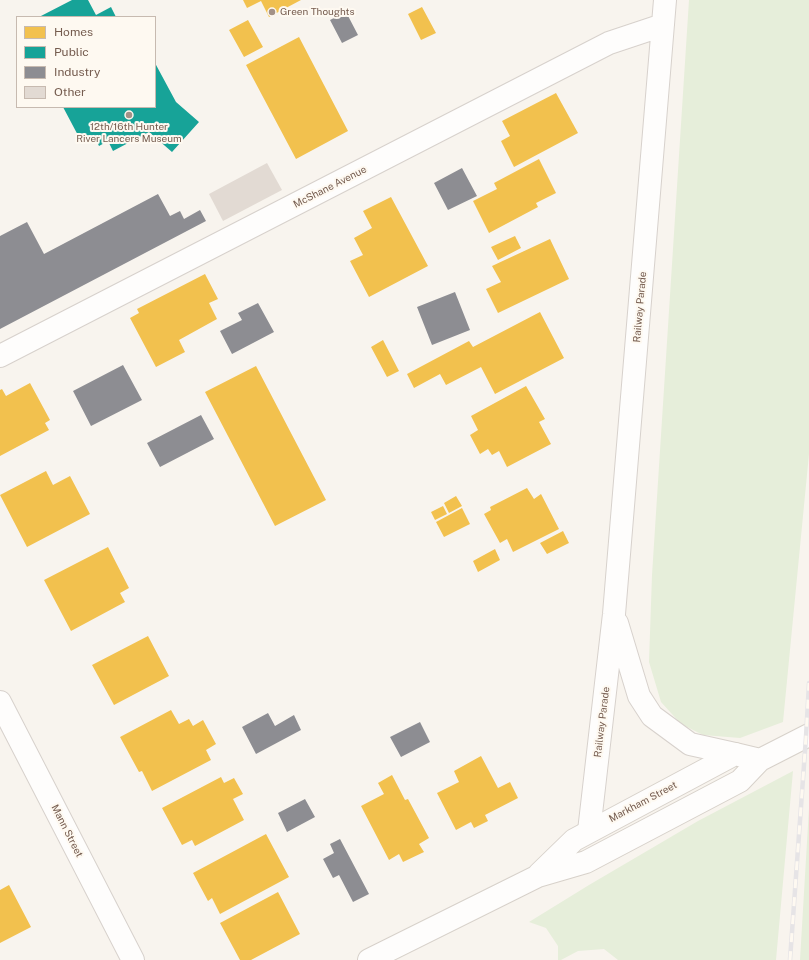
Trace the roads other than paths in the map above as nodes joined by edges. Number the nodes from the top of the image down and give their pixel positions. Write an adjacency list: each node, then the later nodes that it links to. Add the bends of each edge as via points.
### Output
1 (665, 0): 2 (street, Railway Parade)
2 (663, 25): 3 (street, McShane Avenue, via 609,43); 4 (street, Railway Parade)
3 (0, 356)
4 (614, 614): 7 (street, Railway Parade, via 639,696 652,716 690,744); 9 (street, Railway Parade)
5 (0, 702): 11 (street, Mann Street)
6 (809, 735): 8 (street, Markham Street)
7 (735, 754): 8 (street); 9 (street, Markham Street)
8 (760, 760): 10 (street, Markham Street, via 740,781 586,862)
9 (590, 831): 10 (street, Markham Street, via 574,840)
10 (538, 876): 12 (street, Markham Street)
11 (134, 960)
12 (369, 960)

